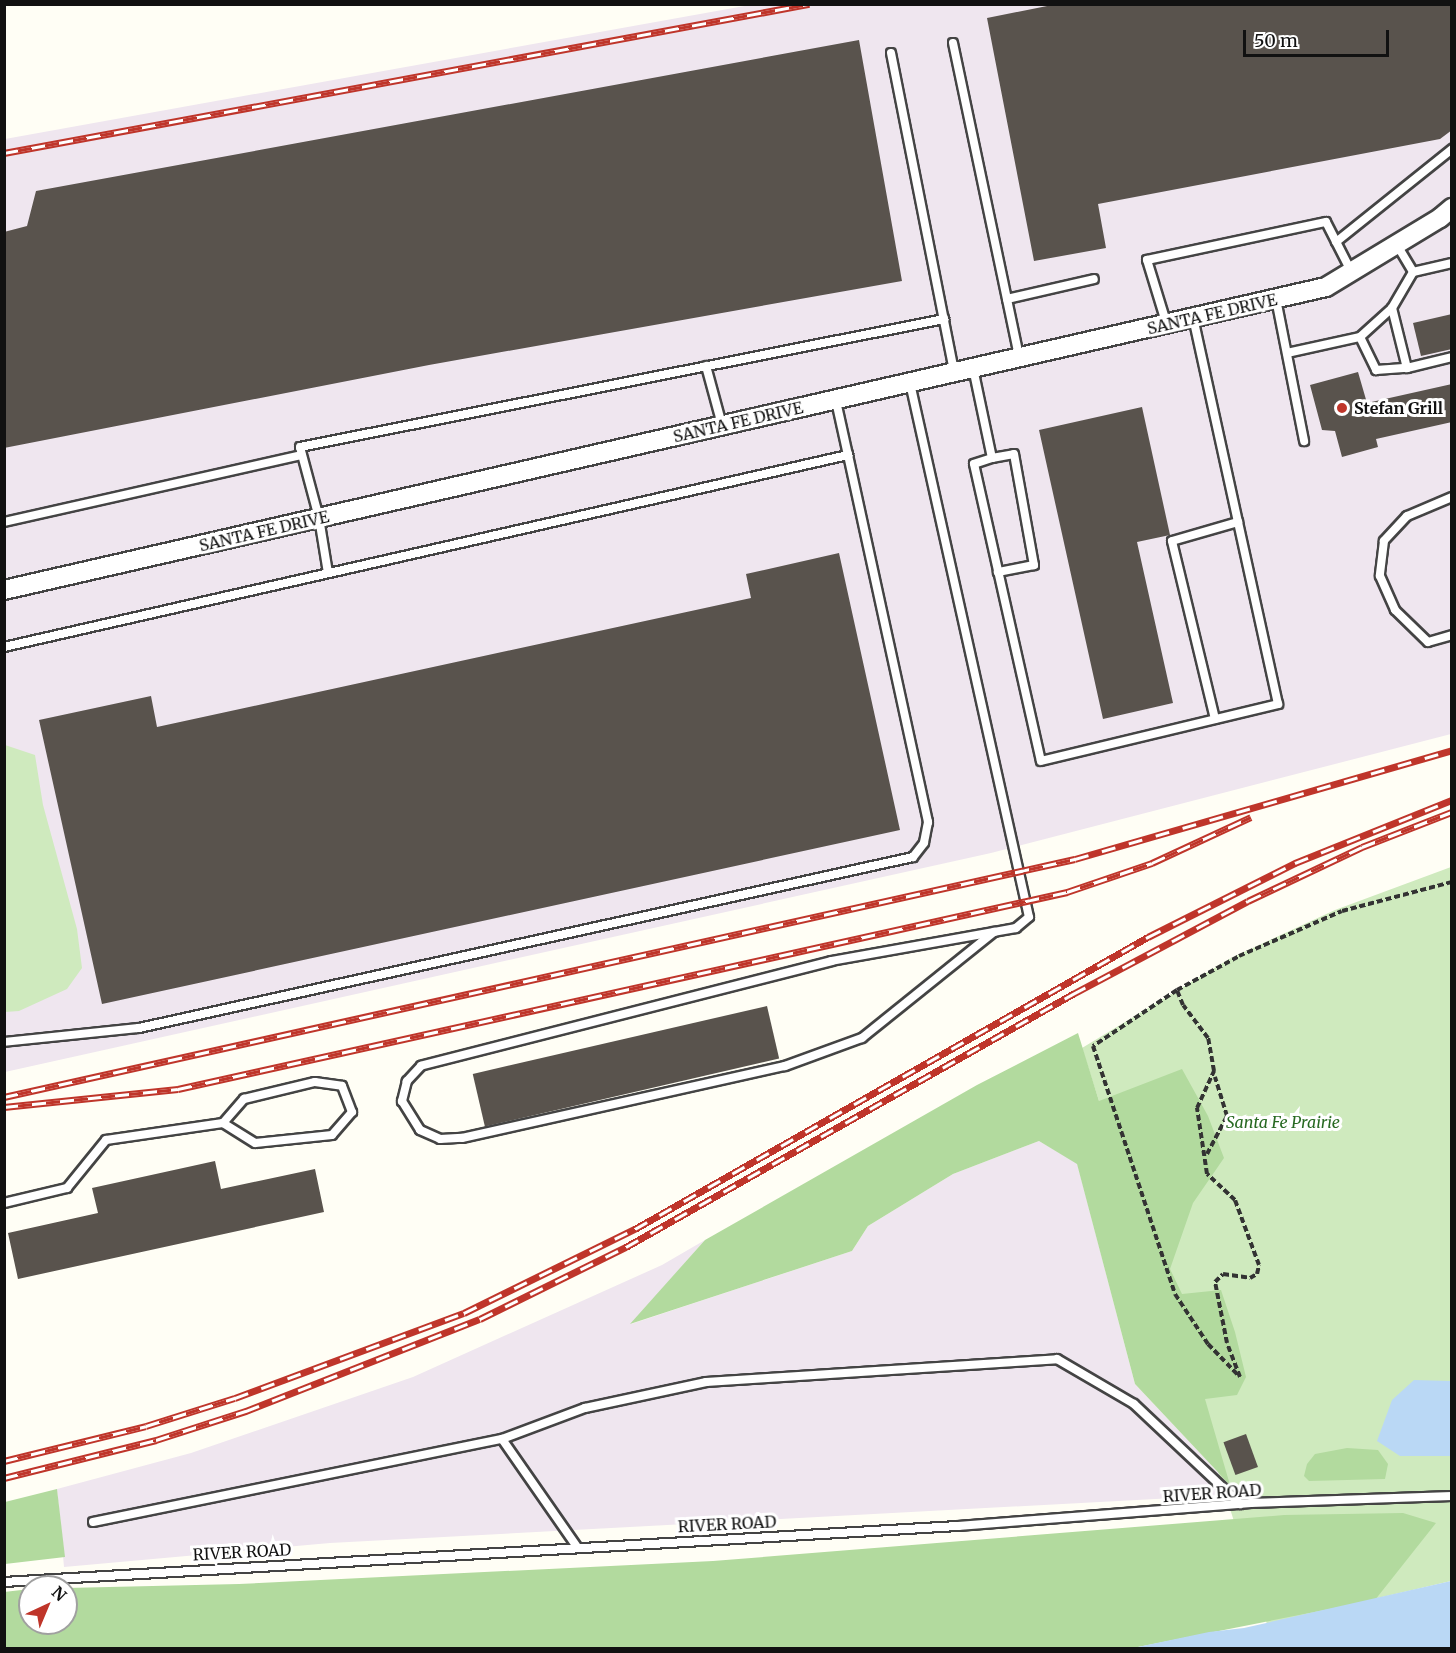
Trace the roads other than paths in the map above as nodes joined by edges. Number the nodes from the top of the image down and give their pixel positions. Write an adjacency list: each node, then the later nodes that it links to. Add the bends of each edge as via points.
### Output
1 (953, 43): 11 (lane)
2 (891, 53): 15 (lane)
3 (1452, 149): 5 (lane)
4 (1452, 207): 6 (street, SANTA FE DRIVE)
5 (1336, 242): 8 (lane); 16 (lane, via 1326,222 1147,260)
6 (1397, 244): 8 (street, SANTA FE DRIVE); 9 (lane)
7 (1452, 263): 9 (lane)
8 (1351, 272): 12 (street, SANTA FE DRIVE, via 1326,287)
9 (1413, 272): 13 (lane)
10 (1094, 279): 11 (lane)
11 (1007, 298): 20 (lane)
12 (1276, 299): 14 (street, SANTA FE DRIVE); 18 (lane)
13 (1392, 308): 17 (lane); 23 (lane)
14 (1193, 318): 16 (street, SANTA FE DRIVE); 35 (lane)
15 (944, 319): 21 (lane); 24 (lane)
16 (1167, 324): 20 (street, SANTA FE DRIVE)
17 (1360, 337): 18 (lane); 23 (lane, via 1376,370)
18 (1287, 353): 28 (lane)
19 (1452, 357): 23 (lane)
20 (1020, 358): 22 (street, SANTA FE DRIVE)
21 (706, 366): 27 (lane); 29 (lane, via 300,447)
22 (973, 368): 24 (street, SANTA FE DRIVE); 31 (lane)
23 (1407, 368)
24 (954, 373): 25 (street, SANTA FE DRIVE)
25 (910, 383): 26 (street, SANTA FE DRIVE); 42 (lane, via 1028,901 1029,917 1016,928)
26 (836, 400): 27 (street, SANTA FE DRIVE); 30 (lane)
27 (722, 426): 33 (street, SANTA FE DRIVE)
28 (1304, 441)
29 (302, 455): 33 (lane); 34 (lane)
30 (848, 455): 37 (lane); 43 (lane, via 928,822 924,843 913,857 140,1028)
31 (992, 458): 36 (lane, via 974,464); 36 (lane, via 1014,454 1034,565)
32 (1452, 497): 39 (lane, via 1407,516 1384,541 1380,576 1395,610 1428,642)
33 (319, 518): 37 (lane); 38 (street, SANTA FE DRIVE)
34 (4, 522)
35 (1238, 522): 41 (lane, via 1278,704); 41 (lane, via 1172,541)
36 (998, 572): 41 (lane, via 1041,761)
37 (328, 573): 40 (lane)
38 (4, 590)
39 (1452, 635)
40 (4, 647)
41 (1215, 719)
42 (994, 932): 42 (lane, via 832,961 421,1066 407,1081 402,1101 420,1130 440,1139 462,1138 785,1066 862,1038)
43 (4, 1042)
44 (223, 1123): 44 (lane, via 255,1143 332,1135 352,1112 342,1086 315,1082 244,1099); 45 (lane, via 106,1140 68,1188)
45 (4, 1203)
46 (502, 1439): 48 (lane, via 585,1408 706,1382 1057,1359 1134,1404); 49 (lane); 50 (lane)
47 (1452, 1496): 48 (lane, RIVER ROAD)
48 (1240, 1504): 50 (lane, RIVER ROAD, via 958,1526)
49 (93, 1522)
50 (577, 1546): 51 (lane, RIVER ROAD)
51 (4, 1582)

